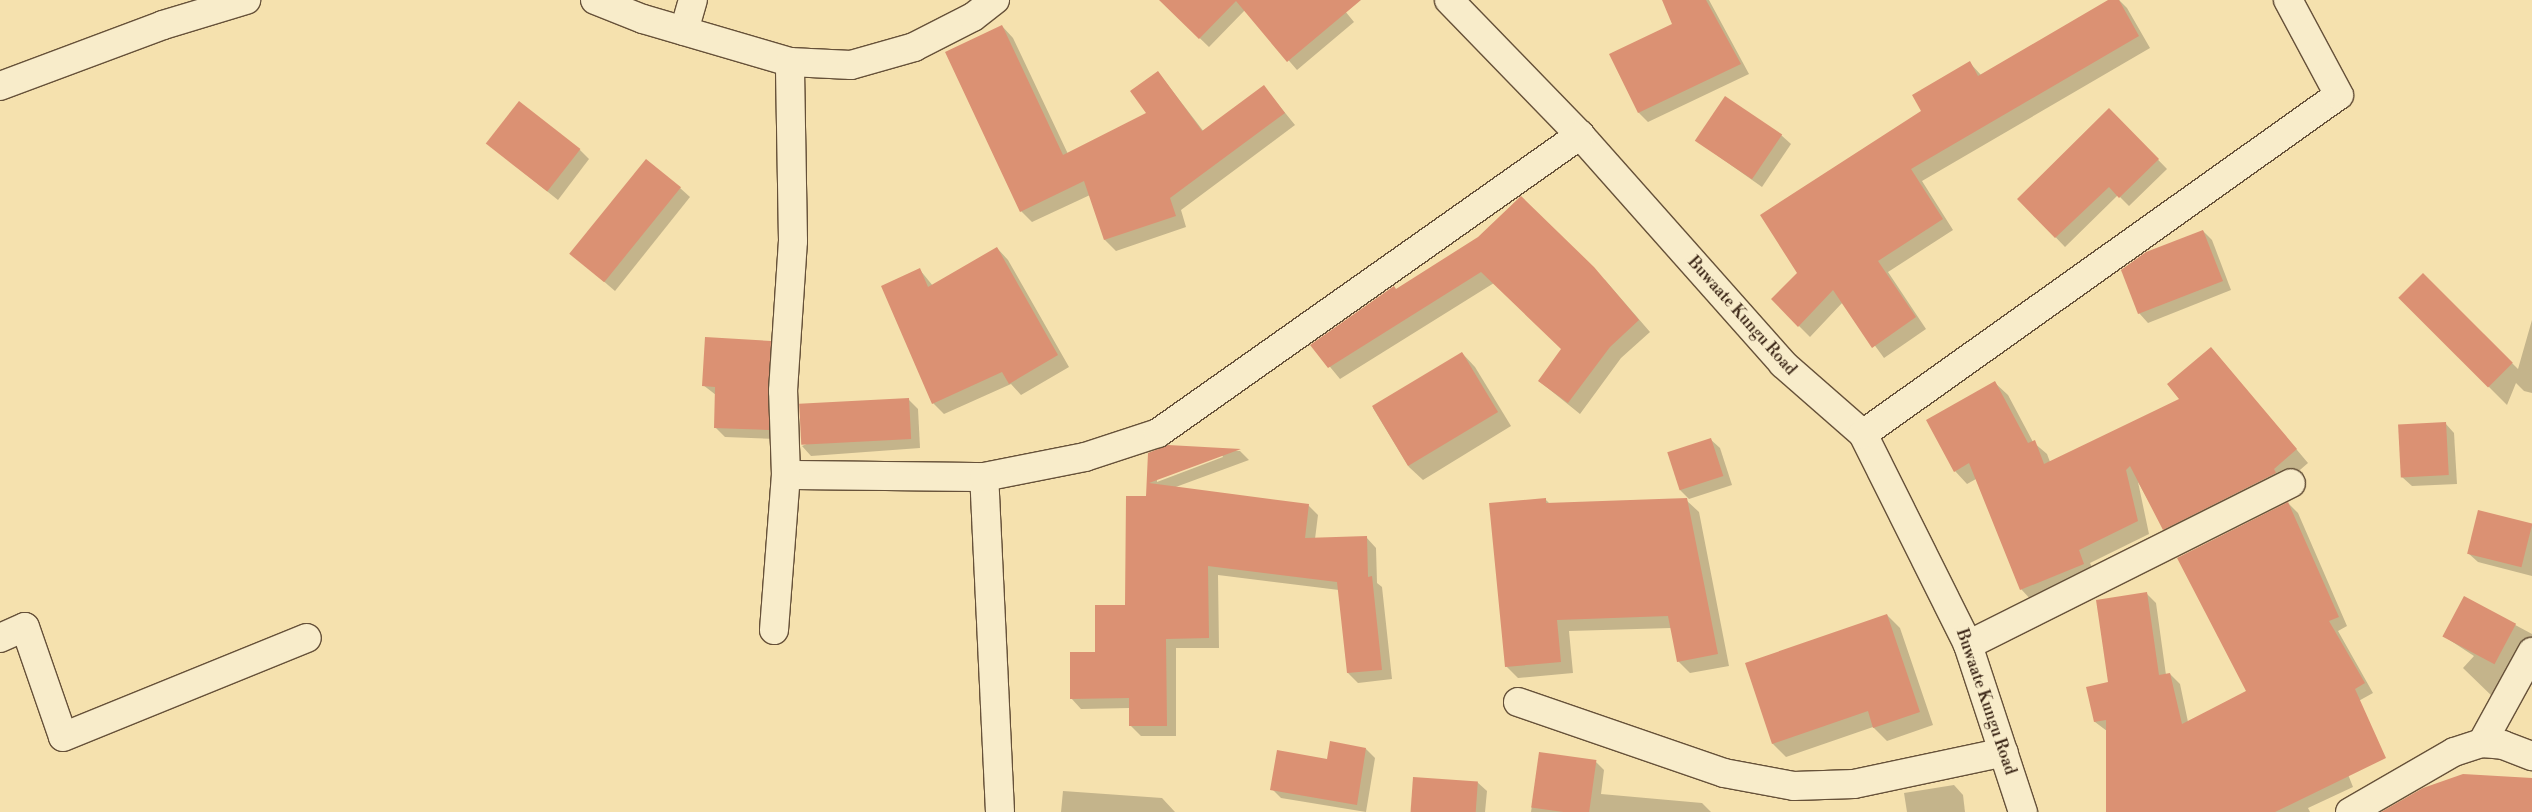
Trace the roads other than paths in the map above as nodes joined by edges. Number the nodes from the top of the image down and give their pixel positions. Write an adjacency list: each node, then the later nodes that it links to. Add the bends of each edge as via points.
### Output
1 (246, 0): 9 (street, via 163,25)
2 (595, 0): 7 (street)
3 (694, 0): 7 (street)
4 (995, 0): 8 (street, via 973,17 914,47 851,65)
5 (1449, 0): 10 (street, Buwaate Kungu Road)
6 (2288, 0): 11 (street, via 2339,94)
7 (684, 31): 8 (street)
8 (790, 62): 12 (street, via 794,241 782,391)
9 (0, 86)
10 (1580, 135): 11 (street, Buwaate Kungu Road, via 1783,364); 13 (street, via 1158,433 1085,458)
11 (1863, 434): 18 (street, Buwaate Kungu Road)
12 (786, 475): 13 (street); 15 (street)
13 (984, 477): 25 (street)
14 (2290, 483): 18 (street)
15 (774, 630)
16 (0, 638): 17 (street, via 25,627 63,737)
17 (307, 638)
18 (1968, 645): 22 (street, Buwaate Kungu Road)
19 (2532, 652): 21 (street)
20 (1518, 702): 22 (street, via 1724,773 1794,786 1854,784)
21 (2482, 743): 23 (street, via 2503,745); 24 (street, via 2454,752)
22 (2004, 752): 26 (street, Buwaate Kungu Road)
23 (2532, 756)
24 (2358, 810)
25 (1000, 812)
26 (2023, 812)

